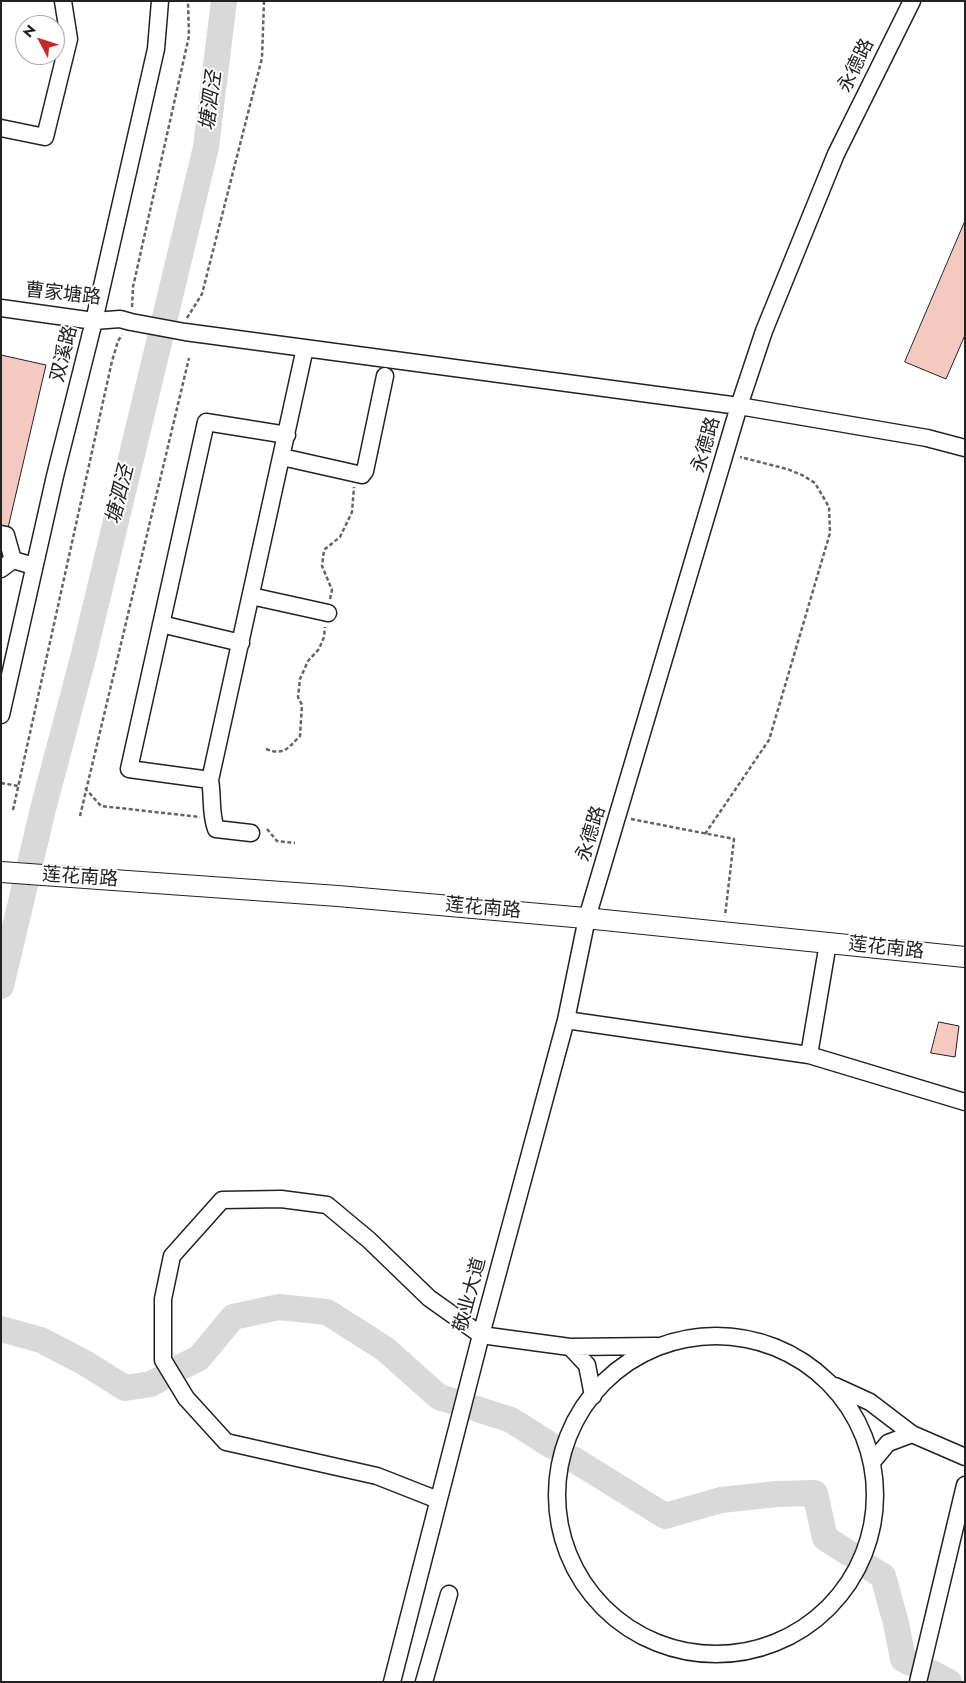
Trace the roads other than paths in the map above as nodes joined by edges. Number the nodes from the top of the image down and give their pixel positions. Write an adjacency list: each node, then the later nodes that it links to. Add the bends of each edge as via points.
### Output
1 (63, 1): 4 (street, via 69,39 45,136)
2 (160, 1): 6 (street, 双溪路, via 156,49)
3 (912, 1): 9 (street, 永德路, via 836,154 764,331)
4 (1, 128)
5 (1, 308): 6 (street, 曹家塘路)
6 (94, 321): 7 (street, 曹家塘路, via 126,320 185,327); 15 (street, 双溪路)
7 (305, 348): 9 (street, 曹家塘路); 10 (street)
8 (385, 376): 12 (street, via 362,475)
9 (739, 406): 11 (street, 曹家塘路, via 927,438); 24 (street, 永德路)
10 (287, 435): 12 (street); 18 (street, via 206,422)
11 (965, 448)
12 (282, 457): 16 (street)
13 (1, 534): 14 (street, via 6,535)
14 (7, 565): 15 (street)
15 (34, 566): 20 (street, 双溪路)
16 (251, 596): 17 (street); 19 (street)
17 (328, 613)
18 (161, 624): 19 (street); 21 (street, via 129,769)
19 (240, 643): 21 (street)
20 (1, 715)
21 (210, 780): 22 (street, via 212,818 216,829)
22 (258, 831)
23 (1, 872): 24 (main road, 莲花南路)
24 (588, 918): 25 (main road, 莲花南路); 27 (street, 敬业大道)
25 (828, 943): 26 (main road, 莲花南路); 28 (street)
26 (965, 957)
27 (566, 1020): 28 (street); 30 (street, 敬业大道)
28 (809, 1055): 29 (street)
29 (965, 1102)
30 (481, 1335): 32 (street); 39 (street, 敬业大道); 39 (street, via 428,1298 369,1240 326,1205 281,1199 222,1200 172,1256 163,1299 163,1360 186,1398 226,1442 377,1476)
31 (657, 1346): 32 (street); 33 (street, via 711,1335 766,1342 815,1368); 34 (street, via 614,1372)
32 (570, 1347): 34 (street, via 587,1365)
33 (828, 1383): 35 (street, via 870,1402); 37 (street, via 852,1410)
34 (593, 1396): 37 (street, via 581,1410 561,1456 556,1506 568,1555 593,1598 631,1631 677,1650 727,1654 776,1643 823,1613 857,1569 874,1516)
35 (912, 1434): 36 (street); 37 (street, via 888,1443)
36 (965, 1457)
37 (873, 1461)
38 (965, 1485): 43 (street)
39 (438, 1500): 41 (street, 敬业大道)
40 (448, 1594): 42 (street)
41 (392, 1682)
42 (424, 1682)
43 (918, 1682)

